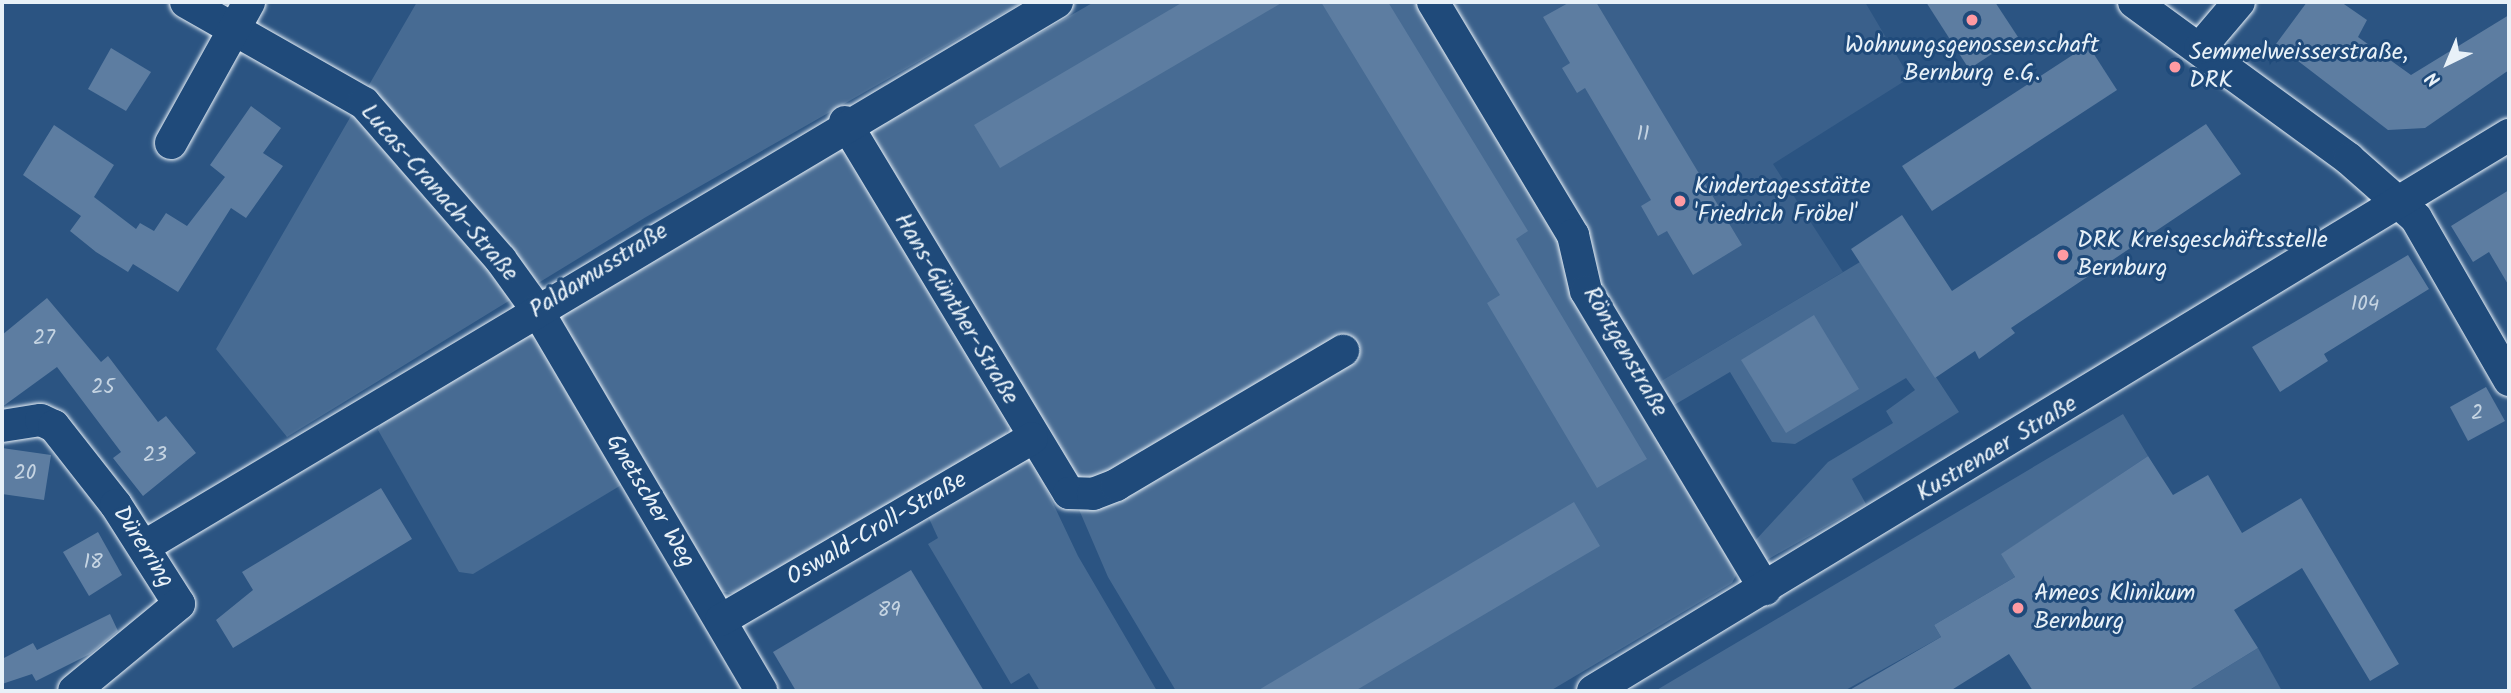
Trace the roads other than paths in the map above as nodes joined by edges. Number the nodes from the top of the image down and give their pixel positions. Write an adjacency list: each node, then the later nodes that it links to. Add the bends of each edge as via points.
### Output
1 (186, 2): 6 (street, Lucas-Cranach-Straße)
2 (1057, 2): 8 (street, Paldamusstraße)
3 (1433, 2): 18 (street, Röntgenstraße, via 1573,235 1586,291)
4 (2134, 2): 7 (street)
5 (2239, 2): 7 (street)
6 (242, 15): 10 (street); 12 (street, Lucas-Cranach-Straße, via 364,103)
7 (2200, 48): 11 (street)
8 (845, 122): 12 (street, Paldamusstraße); 16 (street, Hans-Günther-Straße)
9 (2509, 135): 11 (street, Kustrenaer Straße)
10 (171, 143)
11 (2399, 202): 14 (street, via 2416,218); 18 (street, Kustrenaer Straße)
12 (537, 310): 17 (street, Paldamusstraße); 19 (street, Gnetscher Weg)
13 (1343, 351): 16 (street, Hans-Günther-Straße, via 1116,485 1093,494 1069,493)
14 (2509, 380)
15 (2, 426): 17 (street, Dürerring, via 41,420 54,426)
16 (1032, 438): 19 (street, Oswald-Croll-Straße)
17 (145, 546): 20 (street, Dürerring, via 179,604)
18 (1765, 589): 22 (street, Kustrenaer Straße)
19 (720, 620): 21 (street, Gnetscher Weg)
20 (74, 691)
21 (761, 691)
22 (1593, 691)

